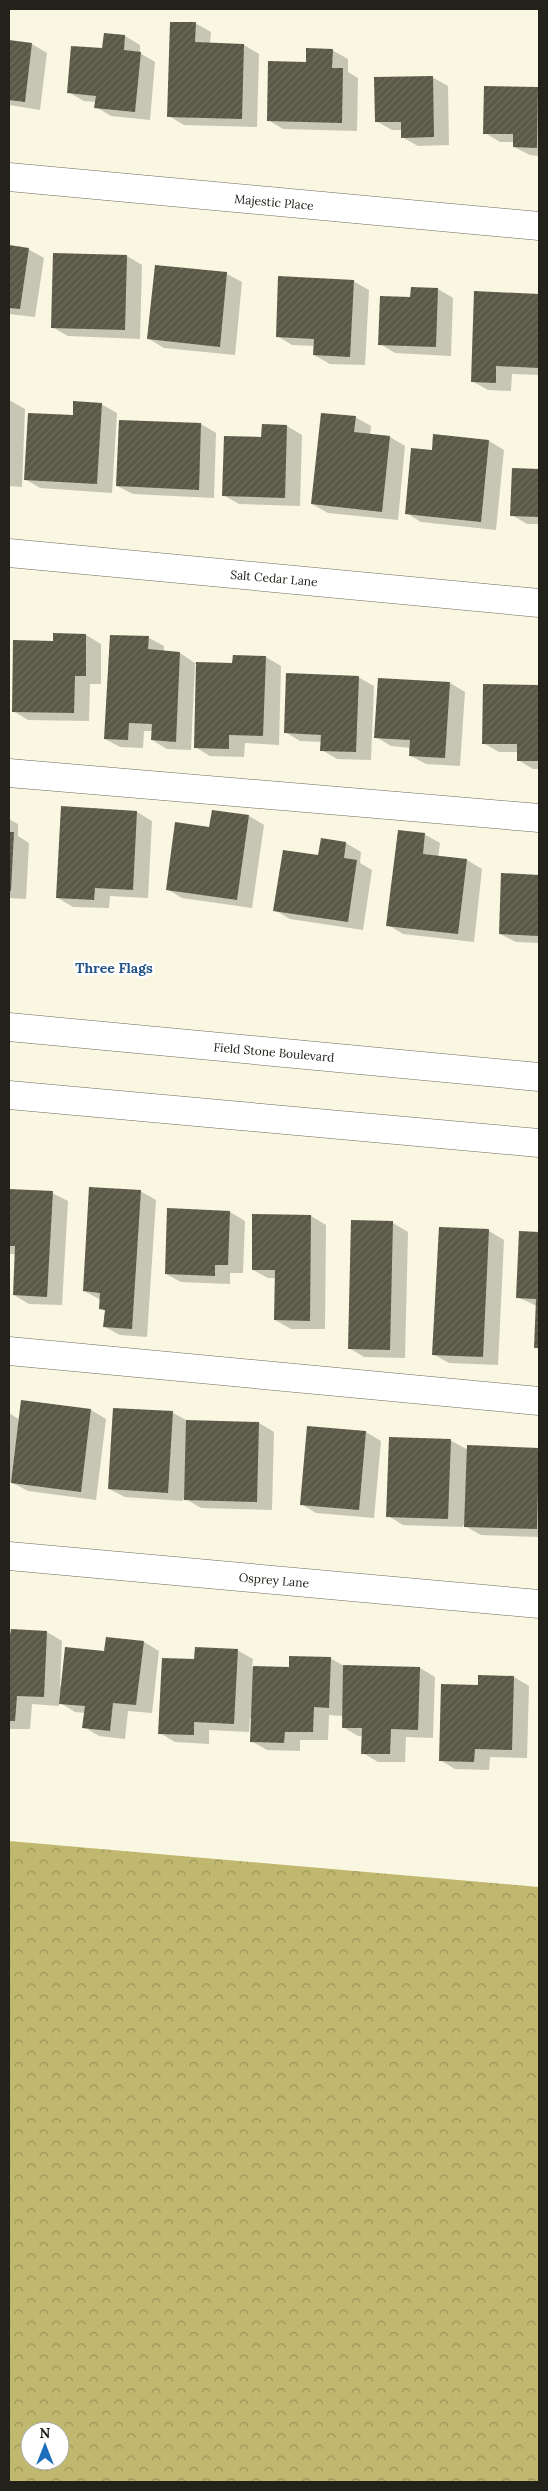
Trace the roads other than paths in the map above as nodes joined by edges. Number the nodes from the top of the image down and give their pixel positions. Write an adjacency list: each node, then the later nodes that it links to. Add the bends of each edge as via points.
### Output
1 (9, 177): 2 (street, Majestic Place)
2 (539, 226)
3 (9, 553): 4 (street, Salt Cedar Lane)
4 (539, 603)
5 (9, 774): 6 (street)
6 (539, 818)
7 (9, 1027): 8 (street, Field Stone Boulevard)
8 (539, 1077)
9 (9, 1095): 10 (street)
10 (539, 1143)
11 (9, 1351): 12 (street)
12 (539, 1401)
13 (9, 1556): 14 (street, Osprey Lane)
14 (539, 1604)

